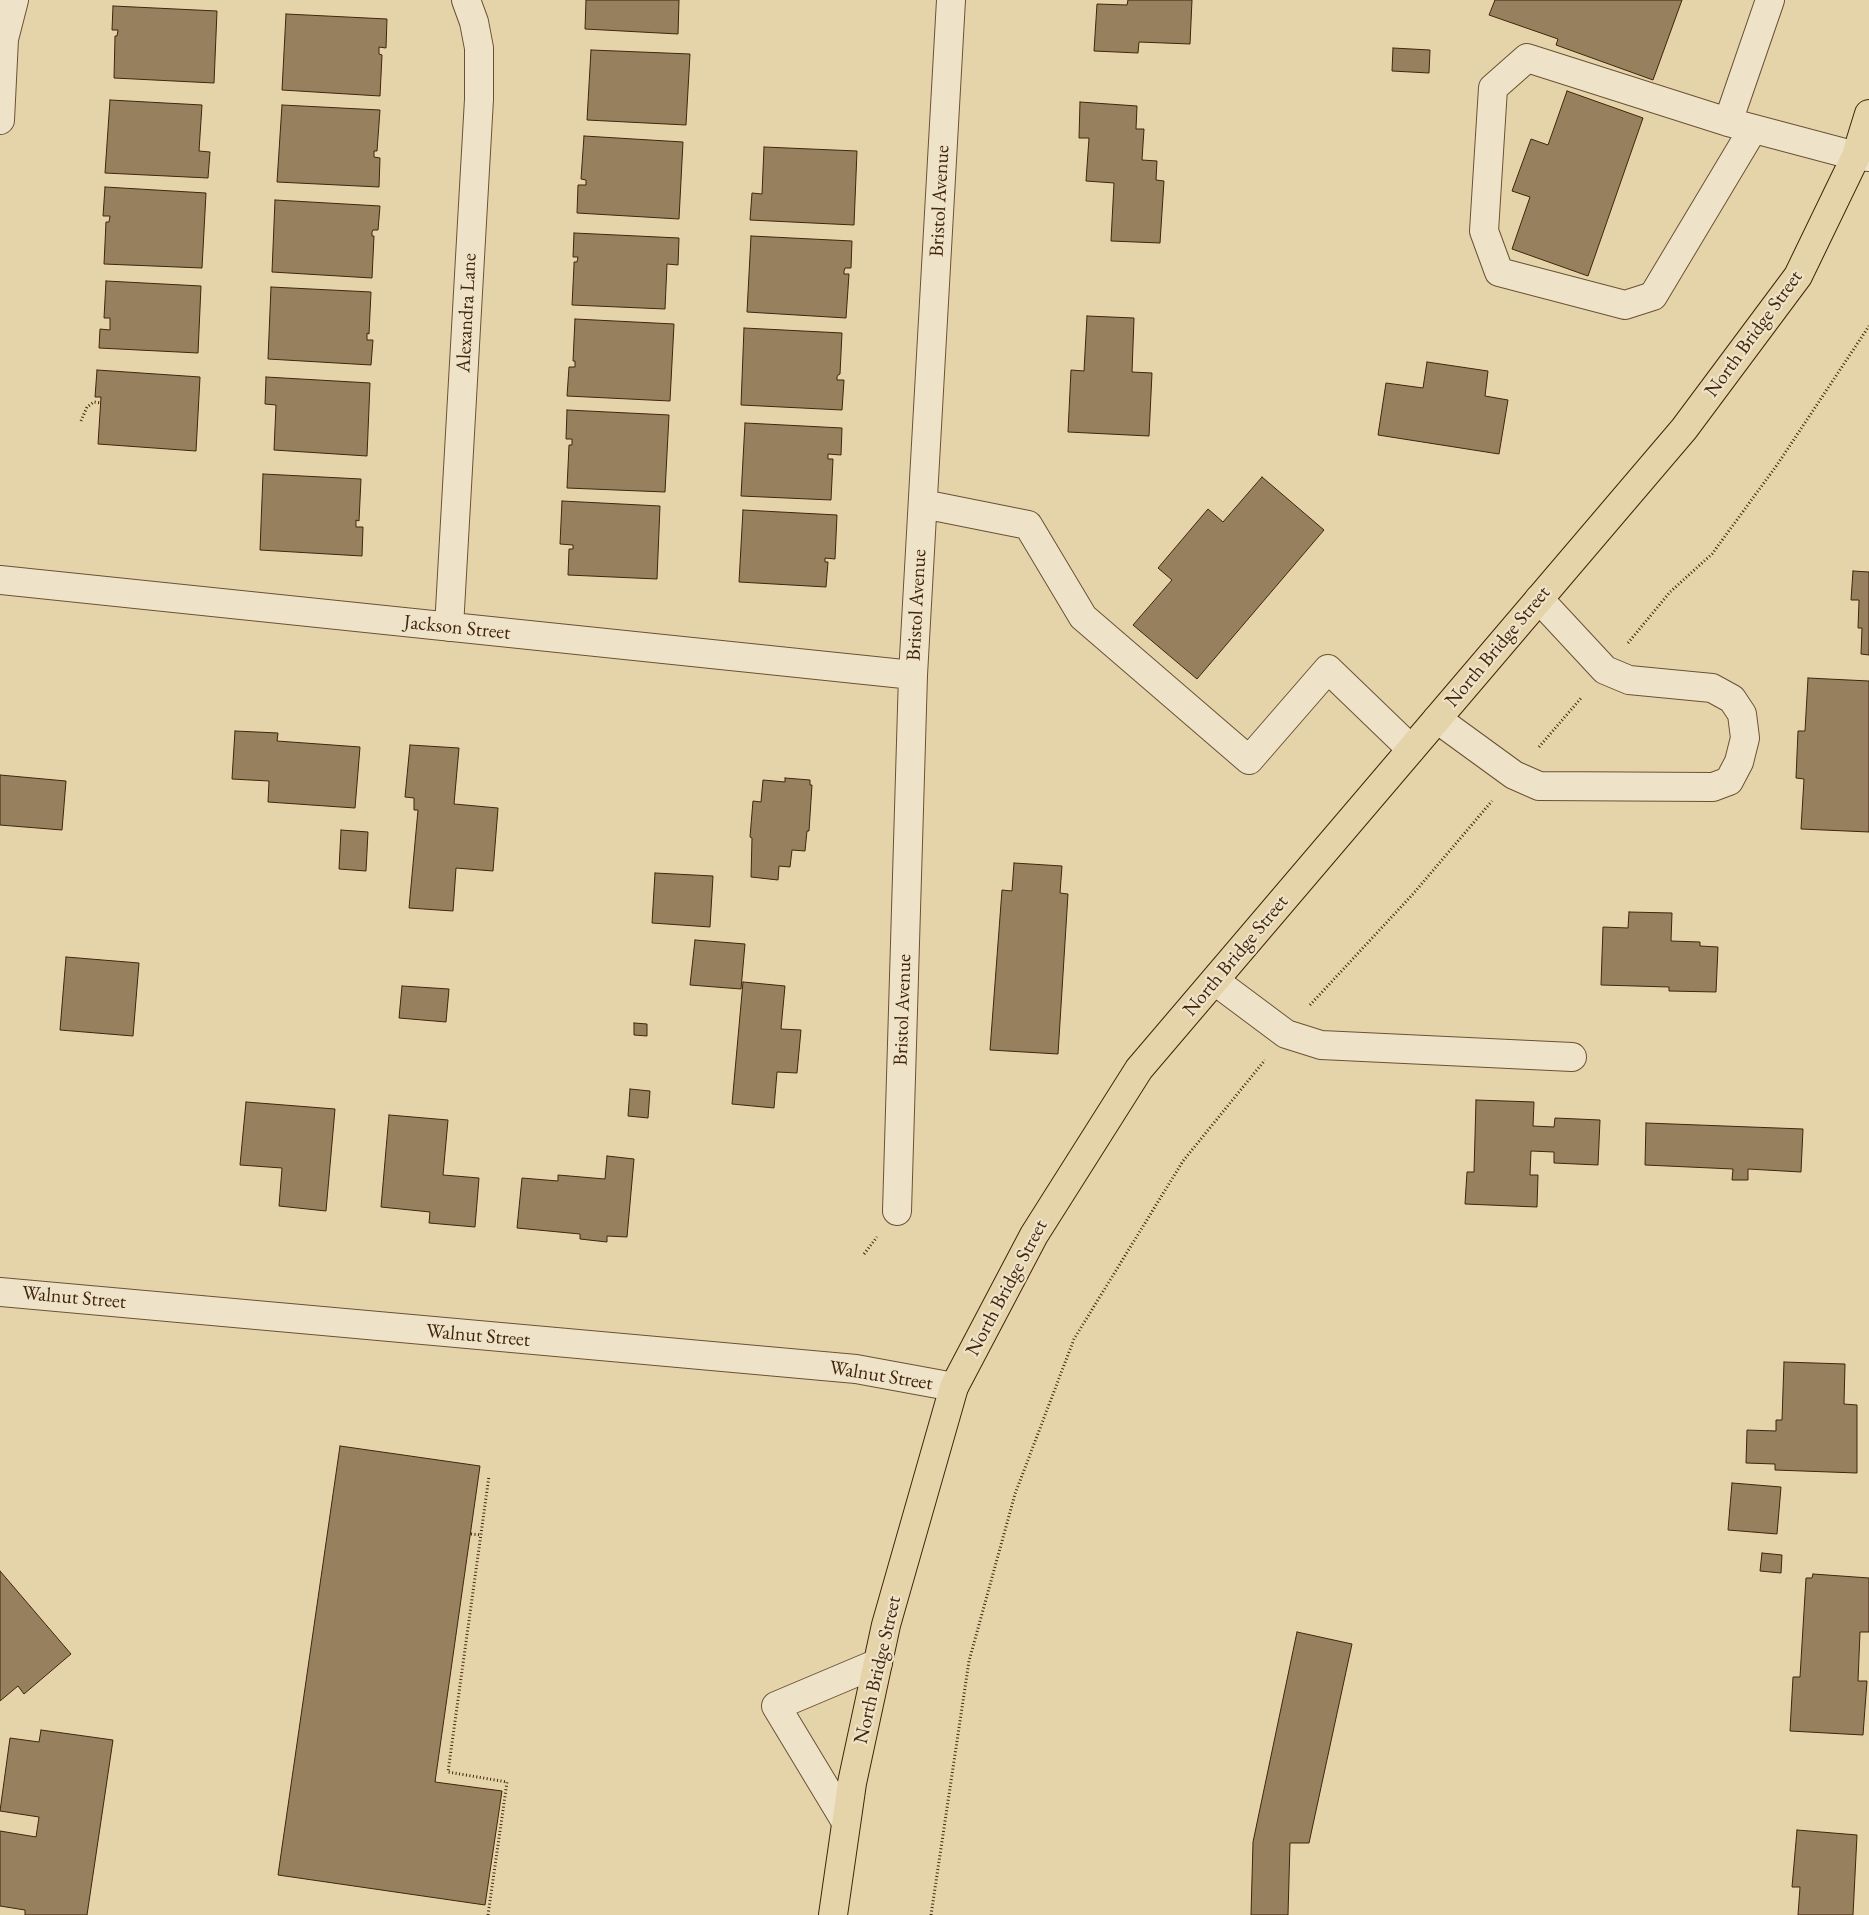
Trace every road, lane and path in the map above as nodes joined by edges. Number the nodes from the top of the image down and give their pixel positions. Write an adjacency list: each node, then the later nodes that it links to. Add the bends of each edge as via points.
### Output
1 (14, 0): 6 (street, via 4,39)
2 (466, 0): 14 (street, Alexandra Lane, via 479,48 479,99)
3 (951, 0): 11 (street, Bristol Avenue)
4 (1770, 0): 7 (street)
5 (1869, 114): 8 (highway, North Bridge Street)
6 (0, 120)
7 (1740, 126): 7 (street, via 1653,296 1625,305 1499,272 1484,231 1493,88 1527,58); 8 (street)
8 (1862, 156): 13 (highway, North Bridge Street, via 1798,276 1684,429)
9 (101, 403): 10 (path, via 94,402 87,408)
10 (82, 422)
11 (922, 504): 15 (street, Bristol Avenue); 17 (street, via 1028,525 1084,617 1249,760 1328,669)
12 (0, 580): 14 (street, Jackson Street)
13 (1539, 599): 16 (highway, North Bridge Street); 16 (street, via 1605,670 1629,680 1712,688 1732,699 1742,714 1745,738 1739,762 1729,781 1713,787 1539,786 1514,775)
14 (449, 627): 15 (street, Jackson Street)
15 (913, 675): 20 (street, Bristol Avenue)
16 (1437, 719): 17 (highway, North Bridge Street)
17 (1411, 749): 18 (highway, North Bridge Street)
18 (1214, 981): 19 (street, via 1286,1034 1322,1045); 22 (highway, North Bridge Street, via 1139,1070 1034,1235)
19 (1572, 1057)
20 (897, 1211)
21 (0, 1292): 22 (street, Walnut Street, via 856,1369)
22 (954, 1387): 26 (highway, North Bridge Street)
23 (489, 1476): 25 (path)
24 (470, 1534): 25 (path)
25 (481, 1535): 28 (path, via 448,1772 507,1782)
26 (878, 1663): 27 (highway, North Bridge Street); 27 (street, via 776,1706)
27 (846, 1822): 29 (highway, North Bridge Street)
28 (488, 1915)
29 (833, 1915)

